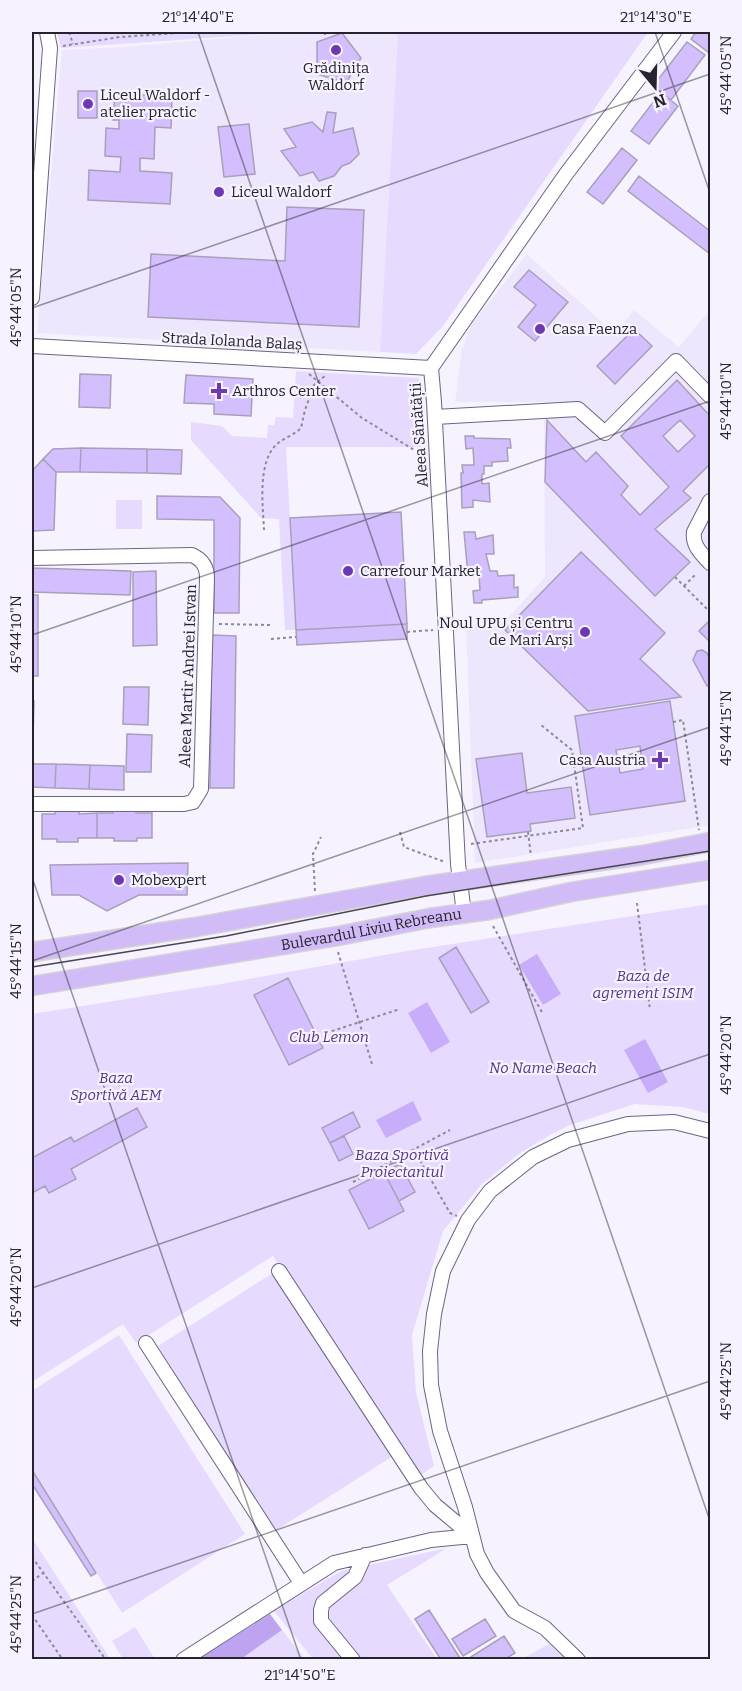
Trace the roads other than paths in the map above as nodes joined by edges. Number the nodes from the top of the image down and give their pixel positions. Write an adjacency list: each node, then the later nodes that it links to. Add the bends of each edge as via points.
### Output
1 (47, 32): 3 (street, via 50,48)
2 (674, 32): 6 (street, Aleea Sănătății, via 566,174)
3 (35, 215): 4 (street)
4 (32, 298)
5 (32, 346): 6 (street, Strada Iolanda Balaș)
6 (431, 368): 8 (street, Aleea Sănătății)
7 (711, 396): 8 (street, via 676,361 605,433 579,409)
8 (435, 417): 15 (street, Aleea Sănătății)
9 (711, 501): 11 (street, via 693,537 697,549)
10 (32, 558): 12 (street, Aleea Martir Andrei Istvan, via 192,555 200,558 207,569 201,789 193,802)
11 (711, 563)
12 (32, 804)
13 (705, 836): 15 (main road, via 643,855)
14 (711, 870): 16 (main road, Bulevardul Liviu Rebreanu)
15 (460, 881): 16 (street, Aleea Sănătății); 17 (main road)
16 (464, 914): 18 (main road, Bulevardul Liviu Rebreanu)
17 (32, 952)
18 (32, 986)
19 (711, 1131): 22 (street, via 674,1122 645,1122 568,1140 510,1173 468,1220 443,1271 434,1314 430,1371 440,1431)
20 (279, 1271): 22 (street, via 421,1488)
21 (146, 1343): 24 (street)
22 (472, 1536): 23 (street, via 431,1540); 27 (street, via 477,1554 514,1611 545,1628)
23 (365, 1555): 24 (street, via 334,1563); 26 (street, via 355,1577 323,1603 321,1610 321,1621)
24 (301, 1583): 25 (street)
25 (183, 1659)
26 (353, 1659)
27 (578, 1659)

